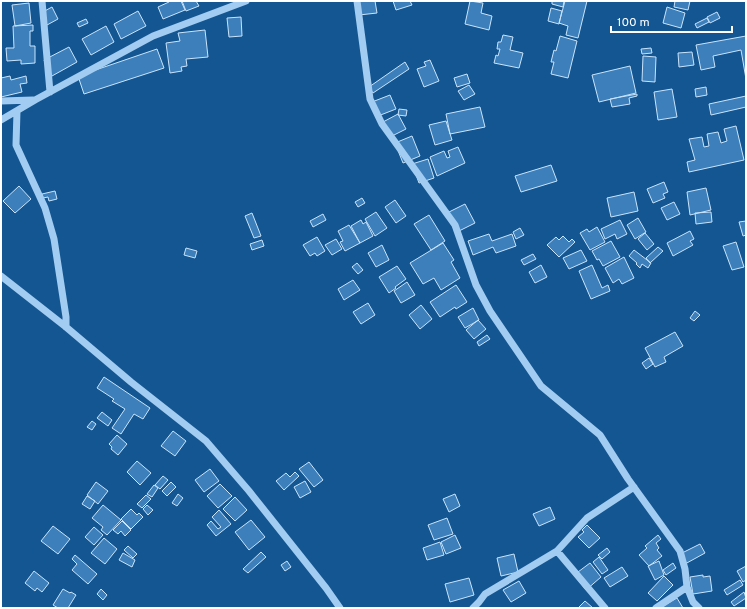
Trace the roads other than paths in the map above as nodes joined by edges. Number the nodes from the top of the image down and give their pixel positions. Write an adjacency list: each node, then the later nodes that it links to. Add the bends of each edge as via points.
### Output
1 (42, 1): 4 (street)
2 (245, 1): 4 (street, via 153,36)
3 (357, 1): 11 (street, via 370,99 382,124 455,225 476,285 541,386 600,436)
4 (50, 92): 6 (street)
5 (1, 100): 6 (street)
6 (35, 100): 7 (street)
7 (17, 111): 8 (street); 10 (street, via 16,145 45,208 52,234)
8 (1, 120)
9 (1, 276): 10 (street)
10 (66, 328): 14 (street, via 206,441 249,491)
11 (634, 487): 12 (street, via 587,518); 13 (street, via 680,552 686,569)
12 (556, 551): 15 (street, via 485,594); 16 (street)
13 (687, 587): 17 (street); 18 (street, via 693,602)
14 (340, 608)
15 (473, 608)
16 (605, 608)
17 (656, 608)
18 (699, 608)

